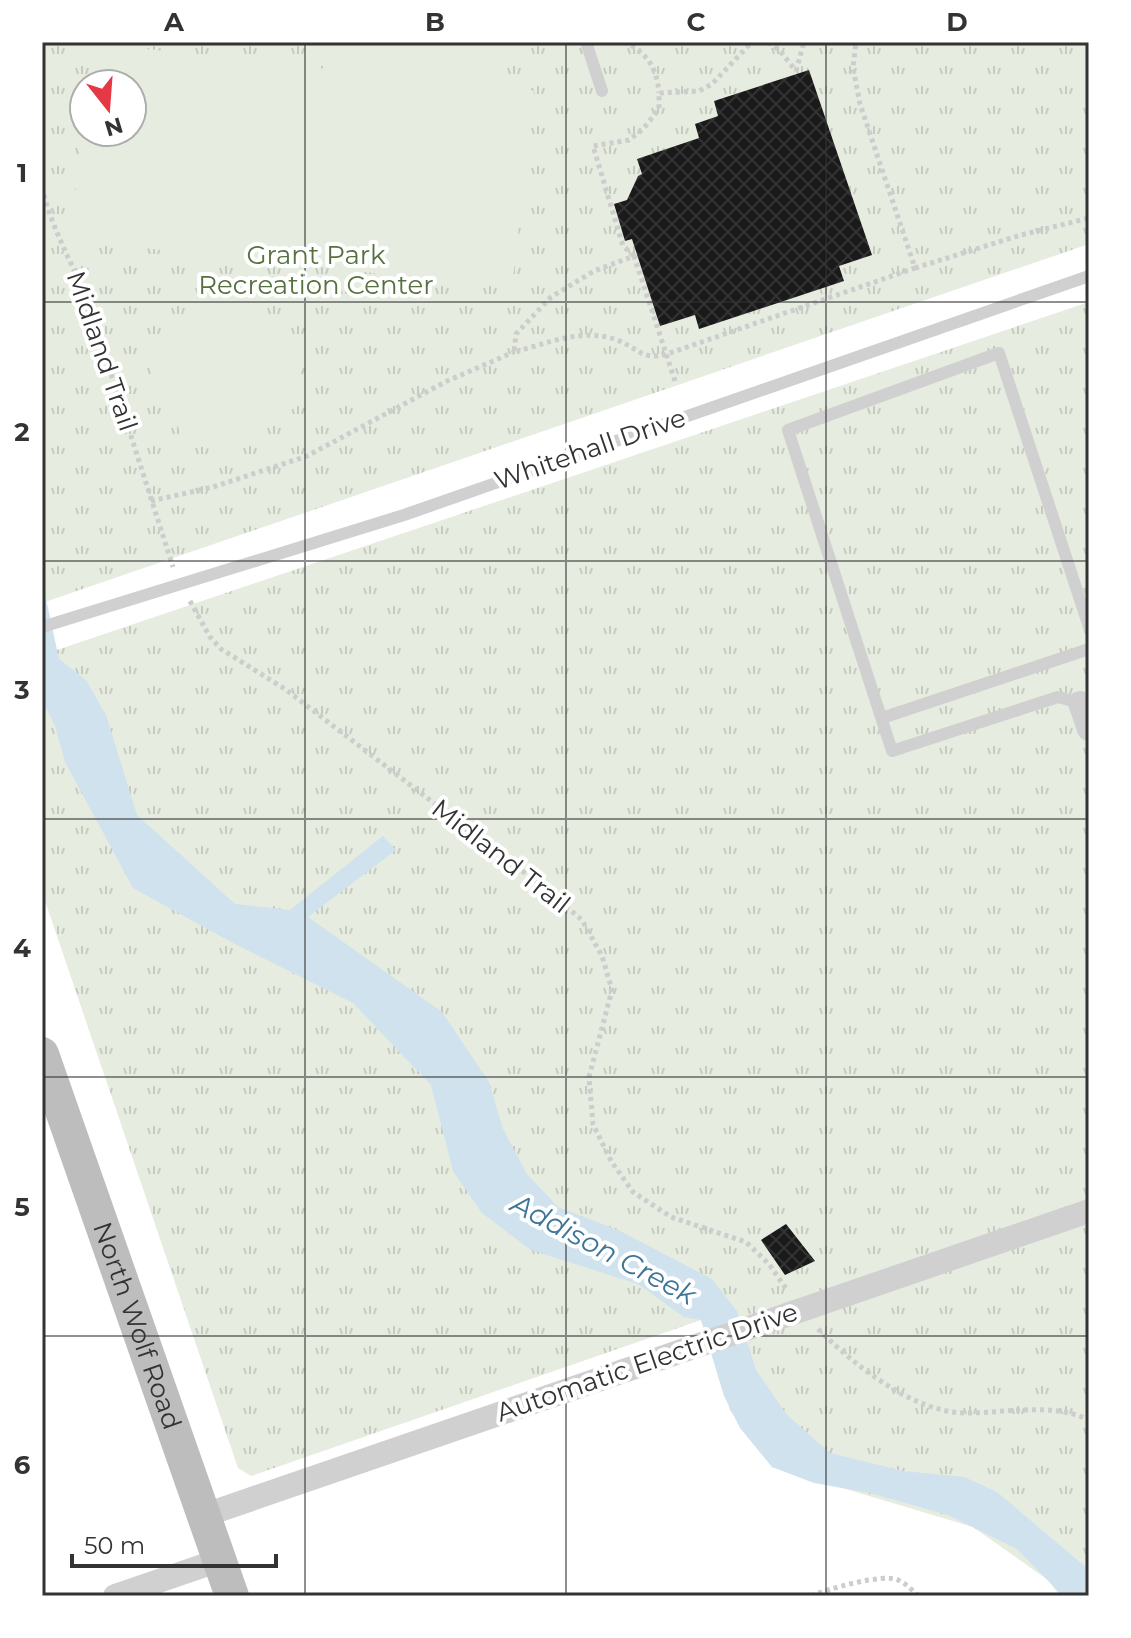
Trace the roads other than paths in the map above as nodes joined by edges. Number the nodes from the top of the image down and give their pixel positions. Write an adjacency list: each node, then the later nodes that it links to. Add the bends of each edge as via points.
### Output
1 (586, 42): 2 (lane)
2 (602, 91)
3 (1089, 276): 4 (lane, Whitehall Drive, via 404,515)
4 (42, 627)
5 (1089, 627): 8 (lane, via 999,353 788,430)
6 (1089, 649): 8 (lane)
7 (1080, 703): 8 (lane, via 1058,697 892,751); 9 (street)
8 (882, 718)
9 (1089, 729)
10 (42, 1054): 12 (main road, North Wolf Road)
11 (1089, 1211): 12 (street, Automatic Electric Drive)
12 (205, 1515): 13 (main road, North Wolf Road)
13 (220, 1560): 14 (street); 15 (main road, North Wolf Road)
14 (115, 1596)
15 (232, 1596)

